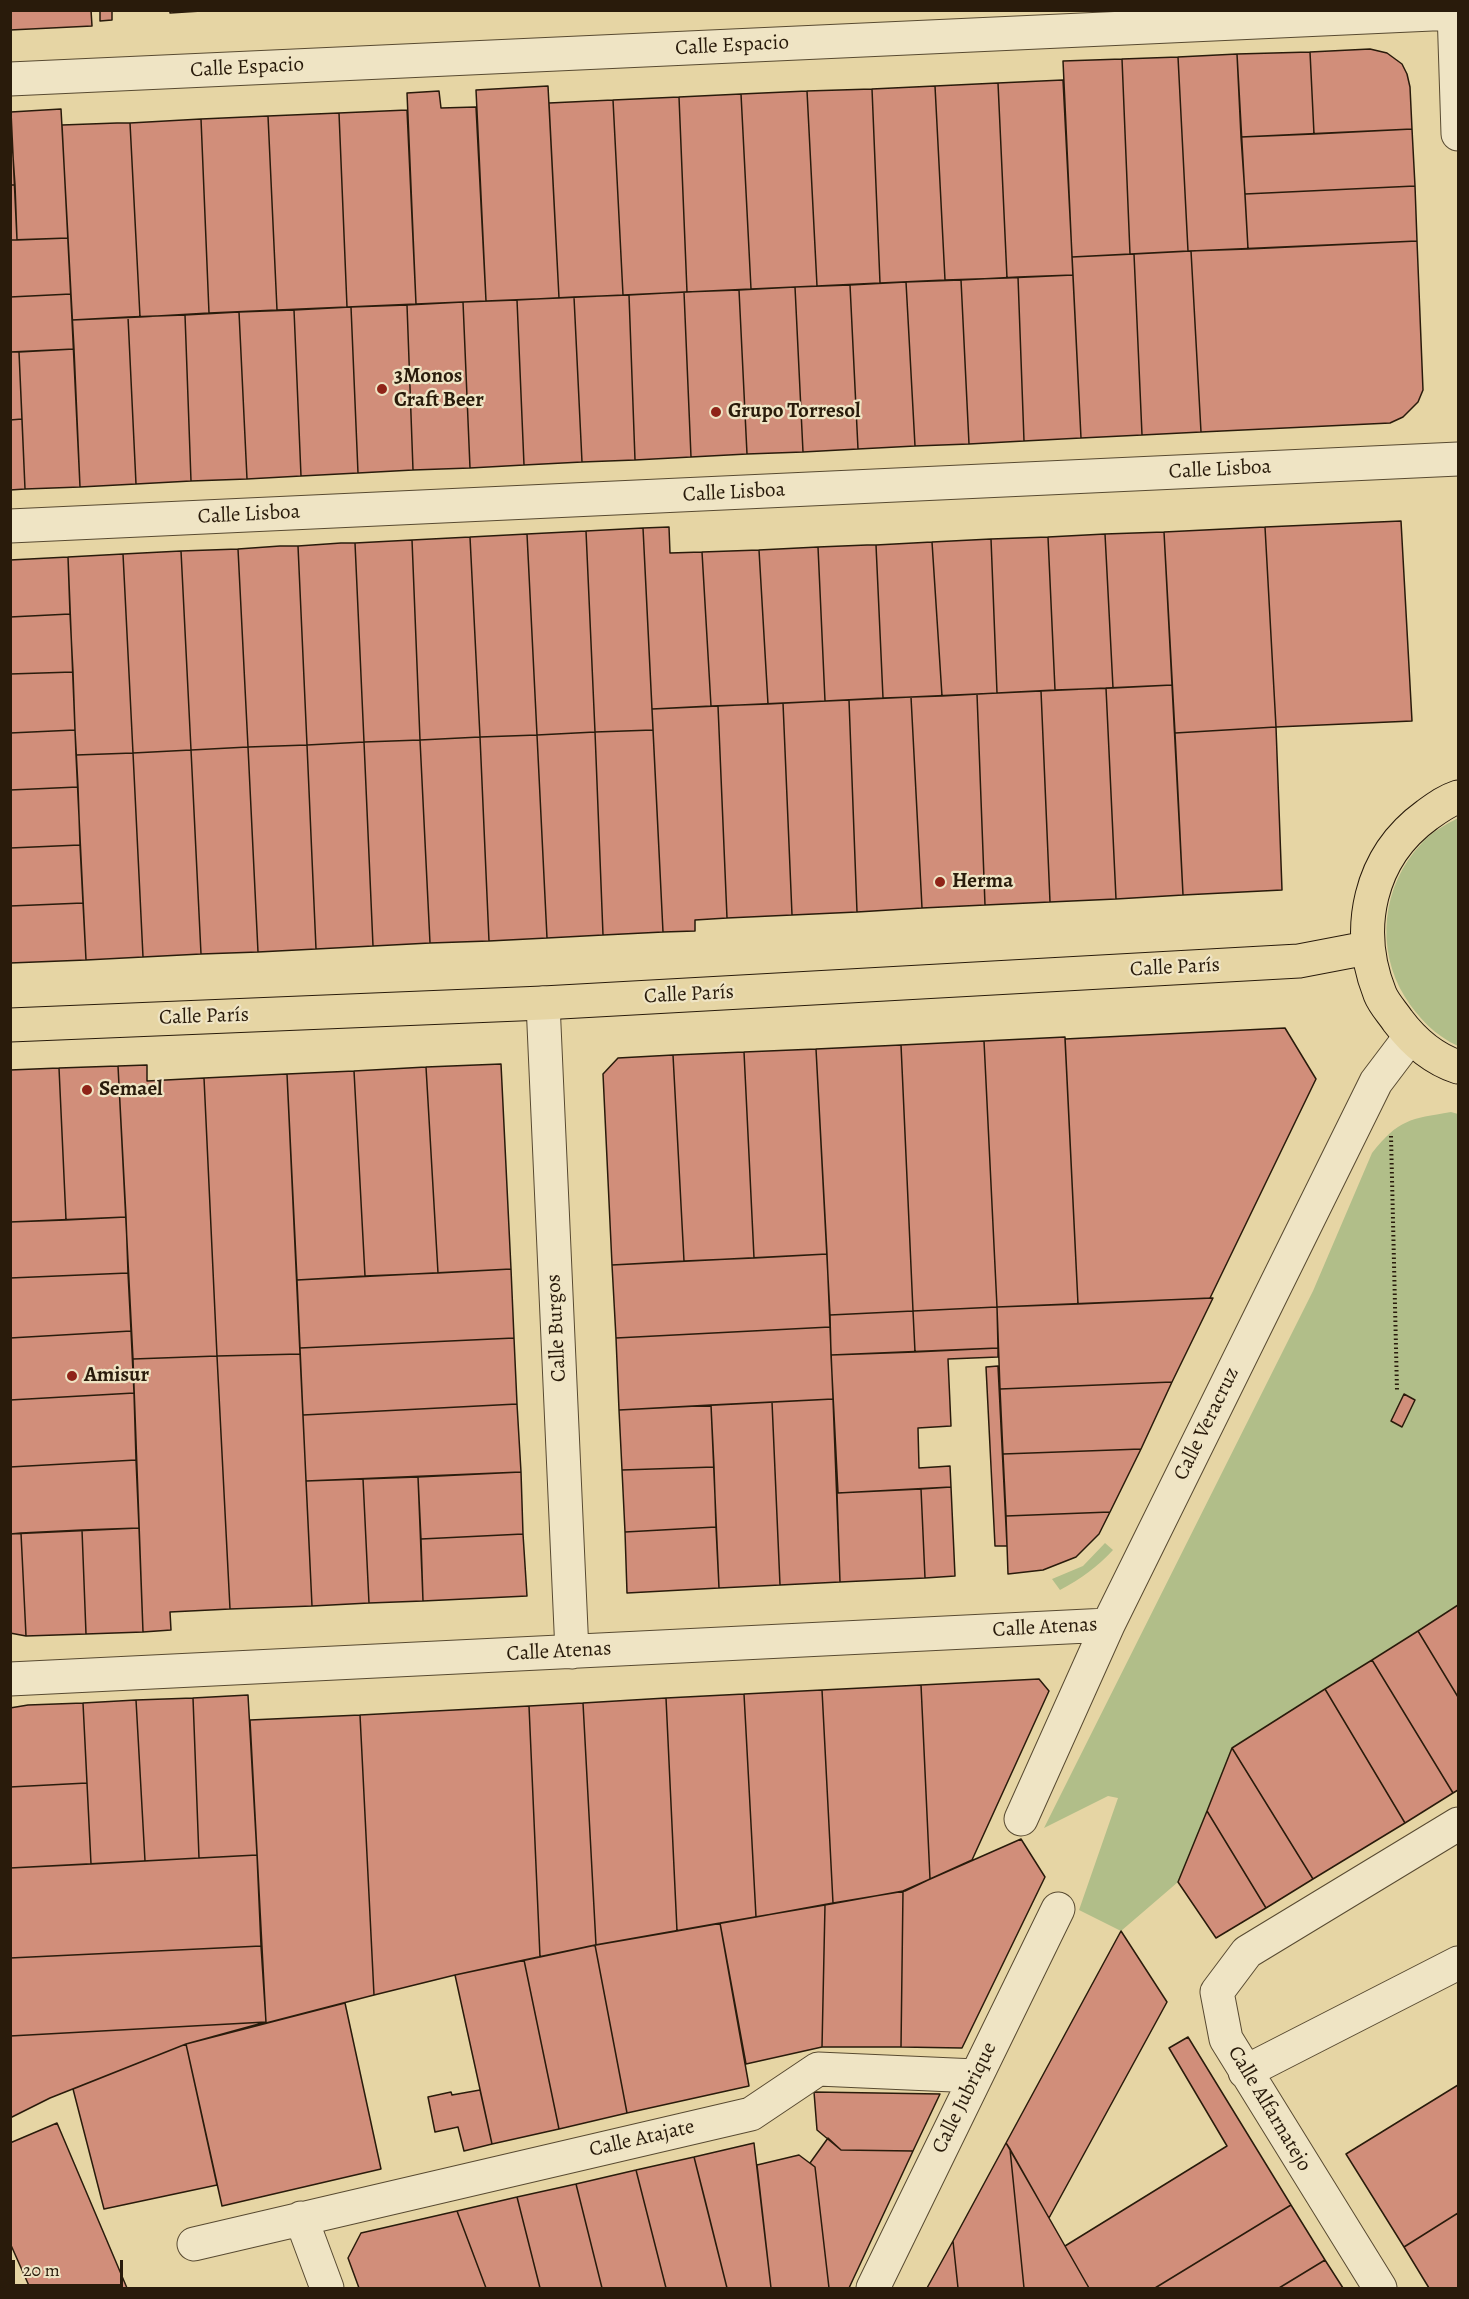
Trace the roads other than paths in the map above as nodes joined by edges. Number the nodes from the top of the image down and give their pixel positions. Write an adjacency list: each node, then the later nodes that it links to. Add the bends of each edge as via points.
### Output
1 (1454, 12): 2 (street, Calle Espacio); 3 (street)
2 (10, 79)
3 (1458, 134)
4 (1458, 459): 5 (street, Calle Lisboa)
5 (10, 526)
6 (1458, 797): 7 (main road, via 1411,827 1384,862 1369,904)
7 (1367, 948): 8 (main road, Calle París, via 1299,961); 10 (main road, via 1381,996)
8 (543, 1004): 9 (main road, Calle París); 13 (street, Calle Burgos)
9 (10, 1025)
10 (1410, 1037): 11 (main road); 12 (street, Calle Veracruz, via 1376,1082)
11 (1458, 1067)
12 (1108, 1625): 13 (street, Calle Atenas); 15 (street, Calle Veracruz)
13 (572, 1652): 14 (street, Calle Atenas)
14 (10, 1679)
15 (1021, 1819)
16 (1458, 1824): 19 (street, Calle Alfarnatejo, via 1247,1952 1217,1992 1226,2039)
17 (1058, 1909): 20 (street, Calle Jubrique)
18 (1458, 1963): 19 (street)
19 (1245, 2072): 25 (street, Calle Alfarnatejo)
20 (976, 2076): 21 (street, Calle Atajate, via 818,2069 751,2114); 24 (street, Calle Jubrique)
21 (301, 2218): 22 (street, Calle Atajate); 23 (street)
22 (194, 2244)
23 (327, 2289)
24 (873, 2289)
25 (1380, 2289)

